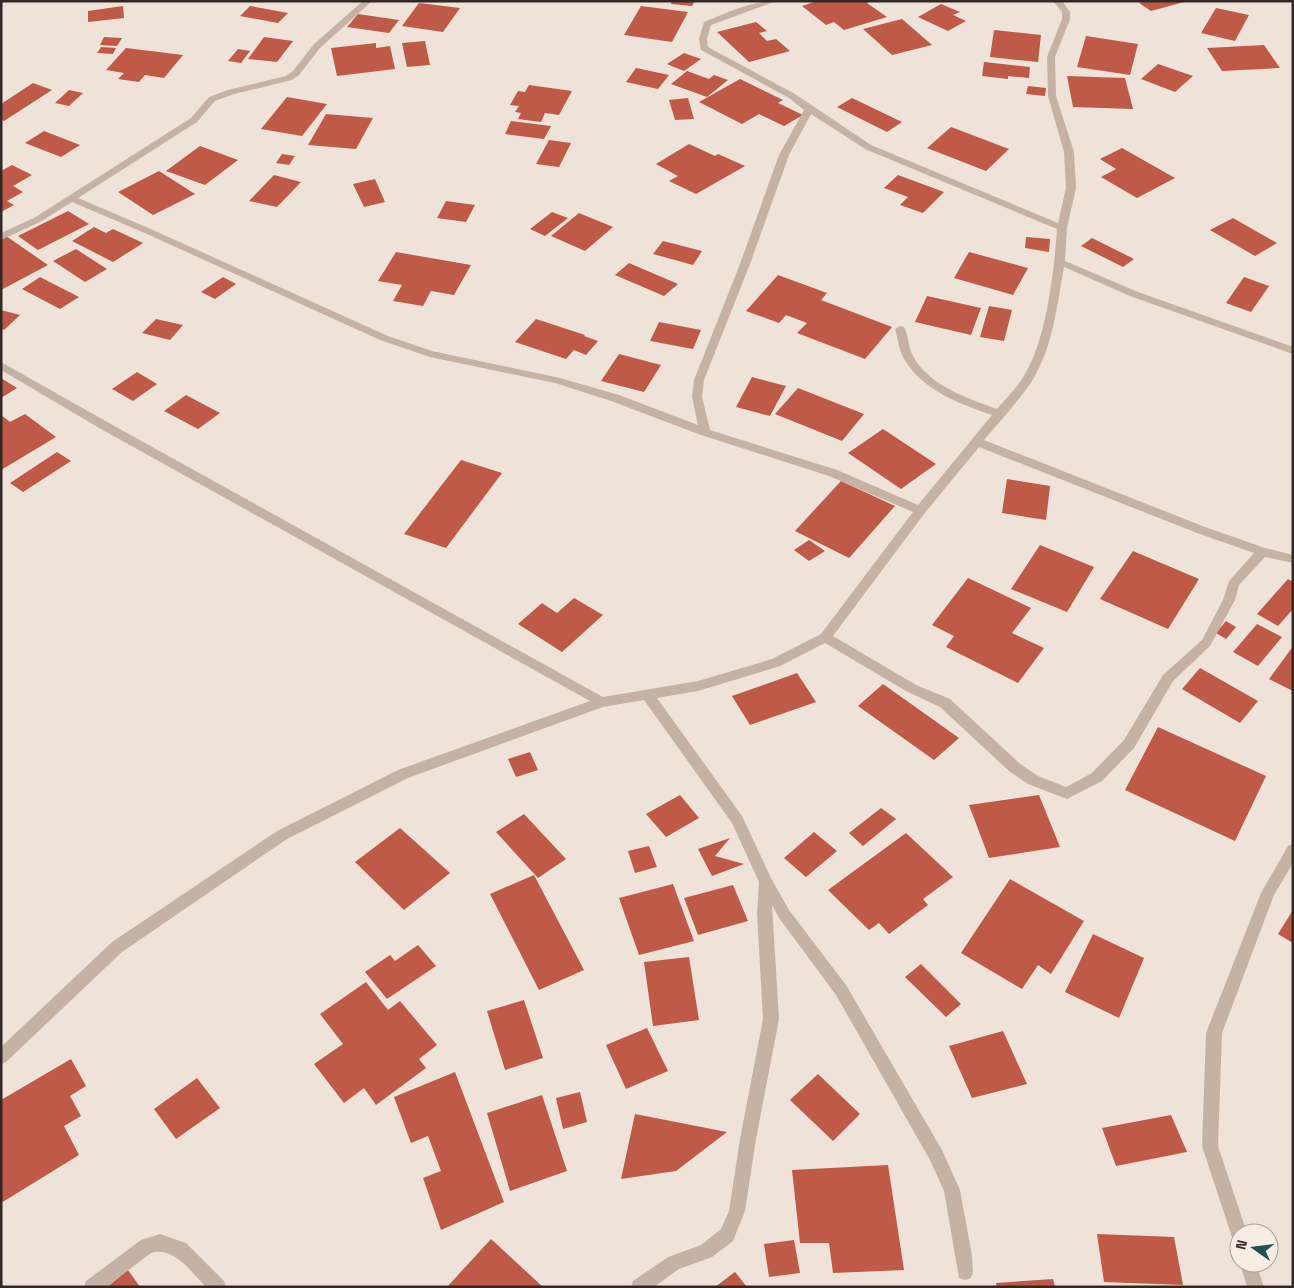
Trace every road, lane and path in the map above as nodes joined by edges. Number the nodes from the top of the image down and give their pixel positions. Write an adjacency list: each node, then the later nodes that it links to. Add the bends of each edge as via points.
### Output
1 (368, 1): 5 (street, via 317,46 289,78 212,99 194,120)
2 (772, 1): 4 (street, via 707,24 702,39 704,48 792,96)
3 (1058, 1): 6 (street, via 1066,12 1066,19 1051,57 1052,96 1070,152 1071,188)
4 (809, 109): 6 (street, via 868,147); 13 (street, via 784,155 699,380 697,397)
5 (72, 199): 7 (street); 13 (street, via 384,338 430,354 556,380)
6 (1062, 228): 8 (street)
7 (1, 237)
8 (1060, 262): 10 (street, via 1142,297); 12 (street, via 1039,356 1027,380)
9 (900, 329): 12 (street, via 908,357 920,373 960,399)
10 (1293, 352)
11 (1, 365): 20 (street, via 104,426)
12 (1000, 414): 14 (street)
13 (705, 432): 15 (street, via 833,474)
14 (978, 442): 15 (street); 16 (street)
15 (920, 511): 18 (street)
16 (1263, 552): 17 (street); 18 (street, via 1233,584 1206,643 1168,678 1129,744 1097,777 1067,793 1033,780 1014,767 945,703 911,688)
17 (1293, 559)
18 (825, 637): 19 (street, via 776,663 698,686)
19 (648, 694): 20 (street); 22 (street, via 737,820)
20 (602, 702): 23 (street, via 403,774 282,835 117,946)
21 (1293, 850): 24 (street, via 1268,893 1214,1033 1210,1146)
22 (766, 882): 25 (street, via 784,914 841,990 936,1155 952,1190); 29 (street, via 764,913 770,1019 737,1211 727,1235 706,1251 674,1263)
23 (1, 1058)
24 (1235, 1223)
25 (965, 1272)
26 (1251, 1273): 30 (street)
27 (92, 1287): 28 (street, via 147,1246 160,1242 180,1249)
28 (218, 1287)
29 (639, 1287)
30 (1256, 1287)

